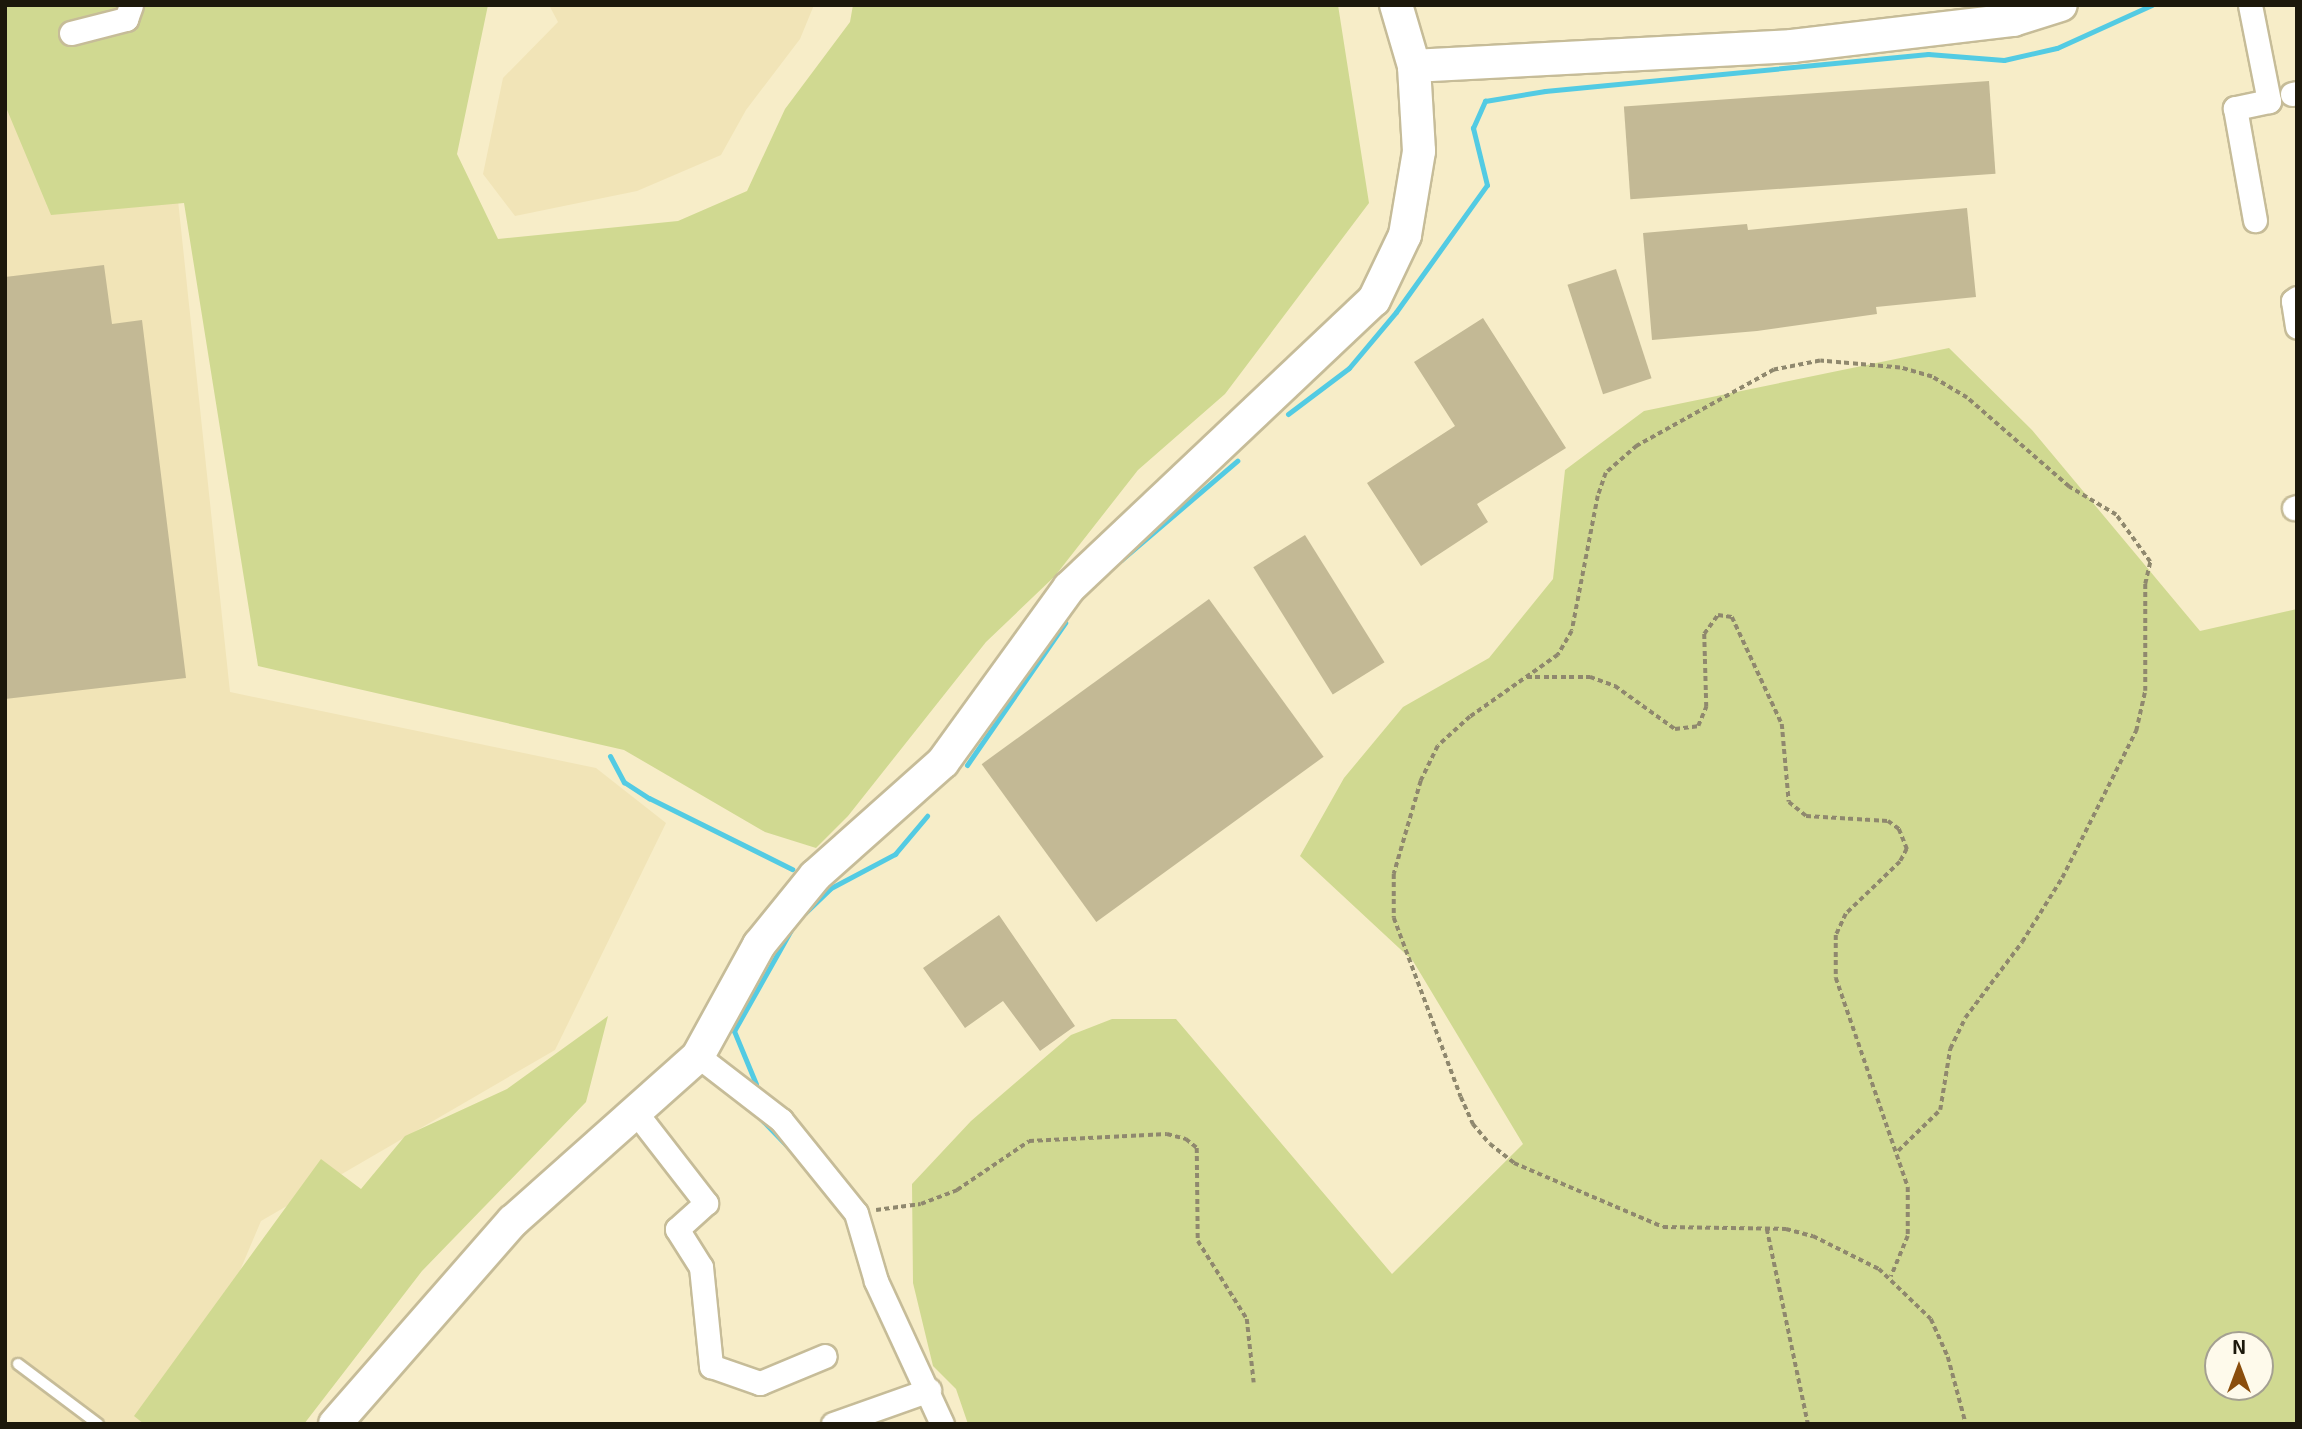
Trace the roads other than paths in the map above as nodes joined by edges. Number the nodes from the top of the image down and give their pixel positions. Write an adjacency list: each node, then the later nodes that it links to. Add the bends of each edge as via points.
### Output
1 (131, 5): 5 (street, via 126,19)
2 (1396, 5): 6 (street)
3 (2061, 5): 6 (street, via 2013,20 1792,46)
4 (2249, 5): 7 (street, via 2269,101 2235,108)
5 (71, 33)
6 (1415, 66): 10 (street, via 1419,151 1415,190 1405,235 1374,300 1069,588 943,762 815,876 759,945)
7 (2255, 220)
8 (2297, 298): 9 (street)
9 (2297, 327)
10 (698, 1056): 11 (street); 14 (street, via 781,1120 856,1213 876,1281)
11 (637, 1114): 12 (street, via 706,1203 677,1229 701,1266 711,1366 760,1382); 16 (street, via 513,1220)
12 (825, 1356)
13 (19, 1364): 15 (lane)
14 (929, 1390): 17 (street); 18 (street)
15 (98, 1424)
16 (335, 1424)
17 (833, 1424)
18 (942, 1424)

